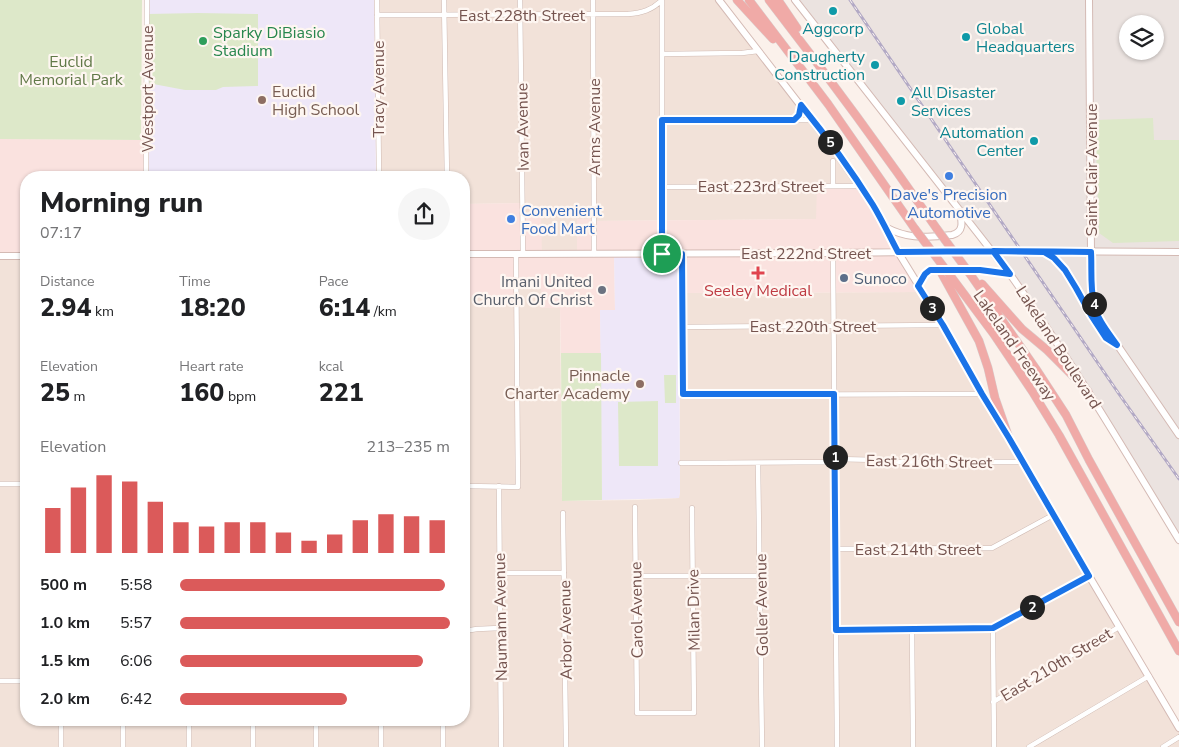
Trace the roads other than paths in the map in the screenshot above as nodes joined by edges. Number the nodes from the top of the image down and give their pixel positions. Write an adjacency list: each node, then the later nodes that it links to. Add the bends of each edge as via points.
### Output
1 (147, 0): 27 (street, Westport Avenue)
2 (377, 0): 14 (street, Tracy Avenue)
3 (444, 0): 15 (street)
4 (520, 0): 16 (street, Ivan Avenue)
5 (593, 0): 17 (street, Arms Avenue)
6 (662, 0): 17 (street, East 228th Street, via 642,13); 19 (street)
7 (720, 0): 18 (street)
8 (737, 0): 21 (highway)
9 (749, 0): 21 (highway)
10 (769, 0): 20 (highway, Lakeland Freeway)
11 (778, 0): 20 (highway)
12 (795, 0): 33 (street, Lakeland Boulevard)
13 (1089, 0): 38 (street, Saint Clair Avenue)
14 (377, 15): 15 (street, East 228th Street); 28 (street, Tracy Avenue)
15 (445, 15): 16 (street, East 228th Street); 29 (street)
16 (520, 15): 17 (street, East 228th Street); 43 (street, Ivan Avenue)
17 (594, 15): 44 (street, Arms Avenue)
18 (758, 51): 19 (street); 22 (street)
19 (662, 54): 23 (street)
20 (816, 60): 50 (highway, Lakeland Freeway, bridge)
21 (797, 64): 49 (highway, bridge)
22 (801, 105): 24 (street); 25 (street)
23 (662, 120): 24 (street); 32 (street)
24 (794, 120): 25 (street)
25 (813, 120): 31 (street)
26 (833, 161): 30 (street)
27 (146, 171)
28 (379, 171)
29 (447, 171)
30 (833, 186): 31 (street, East 223rd Street); 32 (street, East 223rd Street)
31 (861, 186): 34 (street)
32 (662, 187): 45 (street)
33 (960, 211): 34 (street, via 962,226 952,235 908,236); 35 (street, Lakeland Boulevard)
34 (884, 226): 36 (street)
35 (993, 251): 36 (street, East 222nd Street); 37 (street, East 222nd Street); 51 (street, Lakeland Boulevard)
36 (898, 252): 40 (street, East 222nd Street); 52 (street)
37 (1044, 252): 38 (street, East 222nd Street); 56 (street, via 1060,264 1106,338)
38 (1091, 252): 39 (street, East 222nd Street); 56 (street, Saint Clair Avenue, via 1094,304)
39 (1179, 252)
40 (833, 253): 46 (street, East 222nd Street); 53 (street)
41 (470, 254): 42 (street, East 222nd Street)
42 (516, 254): 43 (street, East 222nd Street); 69 (street, via 518,487)
43 (524, 254): 44 (street, East 222nd Street)
44 (594, 254): 45 (street, East 222nd Street)
45 (662, 254): 46 (street, East 222nd Street)
46 (682, 254): 55 (street)
47 (0, 256): 48 (street)
48 (20, 256)
49 (945, 274): 61 (highway, via 979,341); 89 (highway, Lakeland Freeway, via 993,333 1050,421)
50 (970, 274): 57 (highway); 82 (highway, Lakeland Freeway, via 1066,416)
51 (1010, 274): 52 (street, via 930,270); 57 (street, Lakeland Boulevard)
52 (918, 286): 54 (street)
53 (833, 325): 54 (street, East 220th Street); 55 (street, East 220th Street); 58 (street)
54 (943, 325): 59 (street)
55 (682, 326): 58 (street, via 683,394)
56 (1117, 345): 60 (street, Saint Clair Avenue)
57 (1088, 391): 74 (street, Lakeland Boulevard)
58 (834, 394): 59 (street); 62 (street)
59 (982, 394): 61 (street)
60 (1179, 435)
61 (1009, 438): 63 (street)
62 (835, 461): 63 (street, East 216th Street); 65 (street, East 216th Street); 75 (street)
63 (1023, 462): 73 (street)
64 (681, 463): 65 (street, East 216th Street)
65 (758, 463): 80 (street, Goller Avenue)
66 (0, 484): 67 (street)
67 (20, 484)
68 (470, 486): 69 (street)
69 (499, 486): 76 (street, Naumann Avenue)
70 (635, 507): 78 (street, Carol Avenue)
71 (692, 508): 79 (street, Milan Drive)
72 (563, 513): 77 (street, Arbor Avenue)
73 (1053, 515): 75 (street, East 214th Street, via 992,548); 81 (street)
74 (1179, 540)
75 (835, 549): 87 (street)
76 (499, 573): 77 (street); 84 (street, Naumann Avenue)
77 (564, 573): 112 (street, Arbor Avenue)
78 (635, 576): 79 (street); 94 (street, Carol Avenue)
79 (693, 576): 80 (street); 94 (street, Milan Drive, via 694,713)
80 (761, 576): 113 (street, Goller Avenue)
81 (1089, 576): 83 (street); 85 (street)
82 (1179, 622)
83 (1119, 627): 90 (street); 93 (street, East 210th Street)
84 (500, 628): 86 (street); 111 (street, Naumann Avenue)
85 (993, 628): 88 (street); 93 (street)
86 (470, 630)
87 (836, 630): 88 (street); 114 (street)
88 (912, 630): 115 (street)
89 (1179, 651)
90 (1149, 676): 102 (street); 117 (street)
91 (0, 681): 92 (street)
92 (20, 681)
93 (993, 702): 116 (street)
94 (637, 713)
95 (61, 726): 104 (street)
96 (123, 726): 105 (street)
97 (188, 726): 106 (street)
98 (252, 726): 107 (street)
99 (316, 726): 108 (street)
100 (381, 726): 109 (street)
101 (443, 726): 110 (street)
102 (1179, 728)
103 (1179, 737): 118 (street)
104 (61, 747)
105 (123, 747)
106 (189, 747)
107 (253, 747)
108 (316, 747)
109 (381, 747)
110 (443, 747)
111 (501, 747)
112 (566, 747)
113 (762, 747)
114 (837, 747)
115 (913, 747)
116 (994, 747)
117 (1029, 747)
118 (1163, 747)

